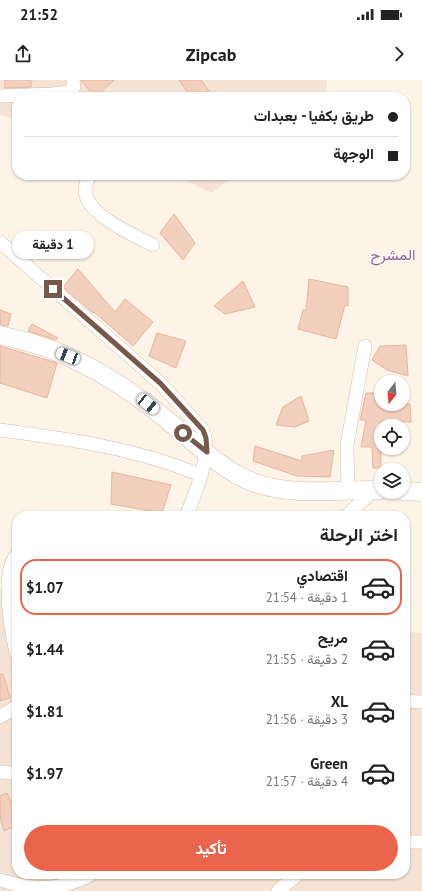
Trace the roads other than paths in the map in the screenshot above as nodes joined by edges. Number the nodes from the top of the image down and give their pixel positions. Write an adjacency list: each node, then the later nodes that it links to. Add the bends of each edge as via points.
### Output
1 (0, 96): 2 (street)
2 (12, 96)
3 (88, 180): 4 (street, via 85,195 100,214 118,227)
4 (153, 244)
5 (2, 247): 9 (street, via 160,383 203,430)
6 (0, 335): 9 (main road, via 43,347 90,367 148,404)
7 (365, 346): 13 (street, via 347,446)
8 (0, 430): 10 (street, via 110,446 176,465)
9 (207, 452): 10 (street); 13 (main road, via 253,482 268,487 290,491)
10 (200, 475): 16 (street)
11 (374, 490): 13 (main road)
12 (410, 491): 14 (main road)
13 (348, 492)
14 (422, 492)
15 (374, 493): 17 (street)
16 (188, 511)
17 (352, 511)
18 (12, 560): 19 (street, via 6,567 2,589)
19 (12, 634)
20 (410, 701): 21 (street)
21 (422, 702)
22 (12, 709): 23 (street)
23 (0, 717)
24 (0, 772): 25 (street)
25 (12, 773)
26 (410, 842): 27 (street)
27 (422, 842)
28 (82, 879): 30 (street, via 73,884 53,888 31,888)
29 (292, 879): 31 (street)
30 (0, 880)
31 (278, 891)

